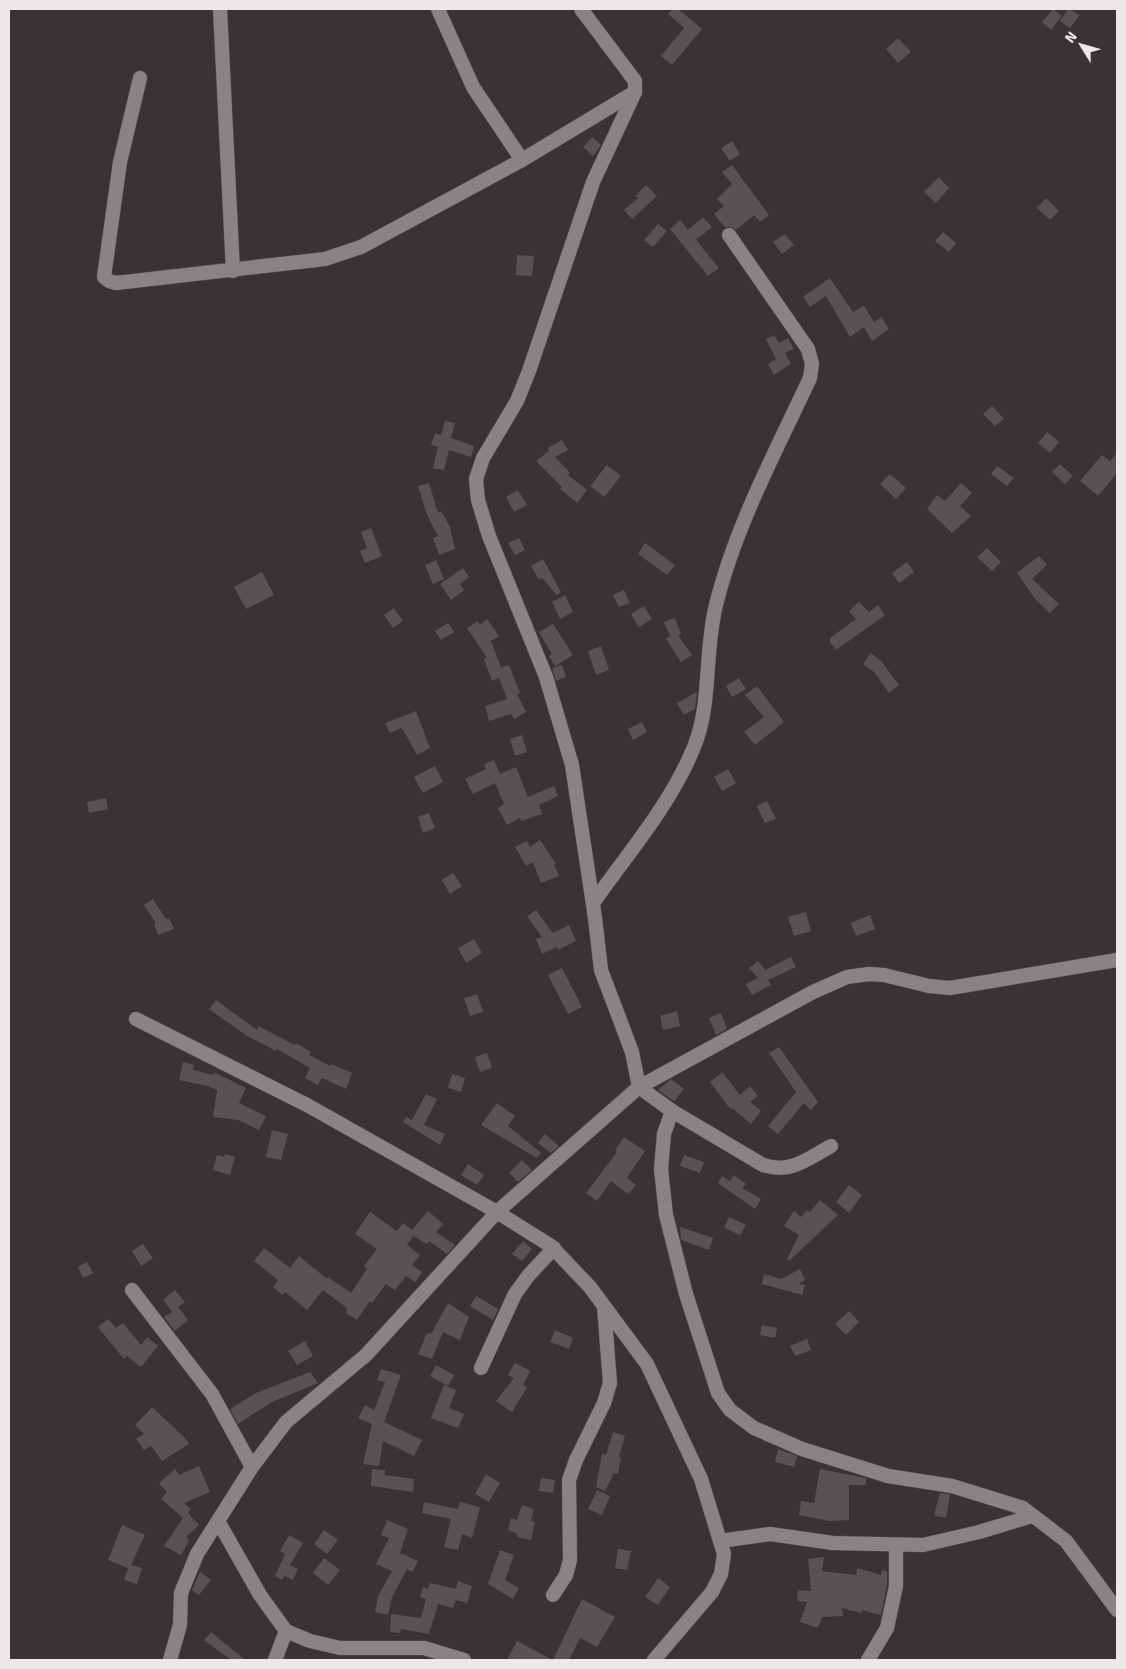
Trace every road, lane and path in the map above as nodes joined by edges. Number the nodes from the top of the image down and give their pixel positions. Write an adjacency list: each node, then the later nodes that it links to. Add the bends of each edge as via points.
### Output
1 (220, 9): 8 (street)
2 (438, 9): 6 (street, via 473,87)
3 (581, 9): 5 (street, via 635,81)
4 (140, 78): 8 (street, via 120,162 104,277 116,283)
5 (635, 92): 6 (street); 9 (street, via 593,182 517,401 483,458 476,479 478,500 489,536 546,676 572,765)
6 (522, 160): 8 (street, via 361,247 326,259)
7 (729, 235): 9 (street, via 808,349 812,364 810,378 753,502 715,606 704,709 695,745 680,780)
8 (233, 270)
9 (593, 903): 12 (street, via 601,970 632,1052)
10 (1117, 960): 12 (street, via 950,988 884,975 847,977 813,992)
11 (136, 1019): 15 (street, via 307,1105)
12 (639, 1087): 13 (street); 15 (street)
13 (672, 1111): 14 (street, via 777,1170 789,1168); 21 (street, via 664,1134 662,1169 666,1215 686,1294 718,1392 730,1410 754,1428 802,1449 888,1476 952,1486 1023,1508)
14 (832, 1146)
15 (497, 1212): 16 (street); 20 (street, via 366,1355 286,1422)
16 (554, 1248): 18 (street); 19 (street, via 515,1294)
17 (132, 1290): 20 (street, via 212,1394)
18 (604, 1305): 23 (street, via 647,1364 701,1479); 25 (street, via 610,1383 569,1480 570,1560 566,1575)
19 (481, 1368)
20 (252, 1467): 22 (street)
21 (1032, 1516): 24 (street, via 923,1545); 26 (street, via 1066,1541)
22 (218, 1521): 27 (street, via 260,1595); 28 (street, via 188,1572 180,1593 180,1625)
23 (720, 1541): 24 (street, via 770,1534 833,1543); 31 (street, via 724,1554 722,1574 712,1592)
24 (896, 1545): 32 (street, via 896,1586 887,1628)
25 (553, 1595)
26 (1117, 1610)
27 (286, 1631): 29 (street); 30 (street, via 340,1648 424,1648)
28 (170, 1660)
29 (275, 1660)
30 (464, 1660)
31 (654, 1660)
32 (868, 1660)

